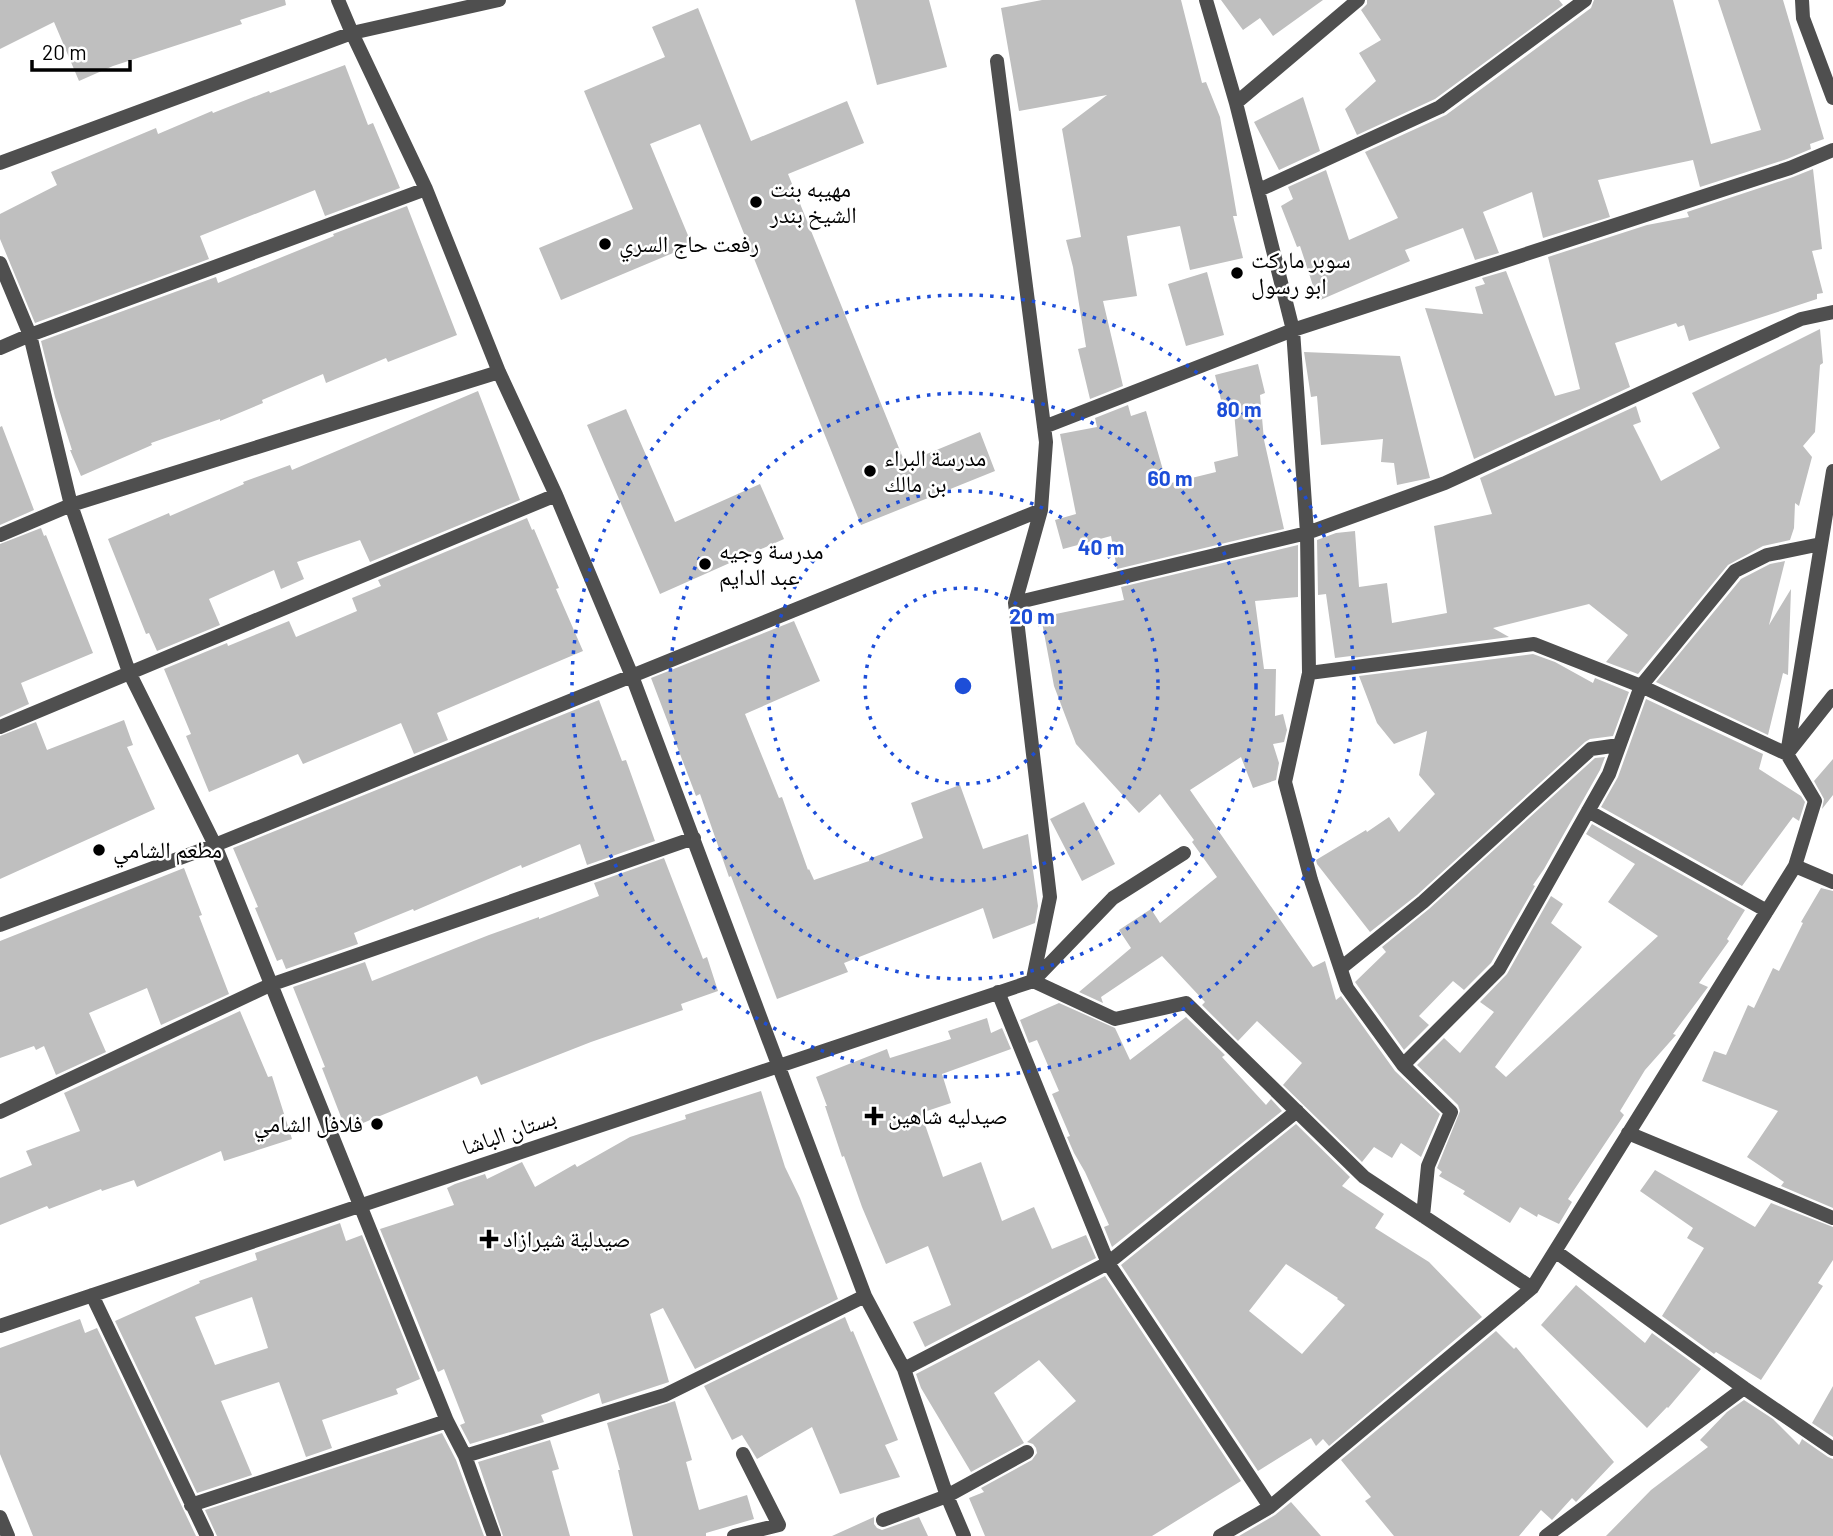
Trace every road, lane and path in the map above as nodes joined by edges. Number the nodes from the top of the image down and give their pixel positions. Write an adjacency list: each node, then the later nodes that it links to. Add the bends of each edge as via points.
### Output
1 (338, 0): 7 (street)
2 (499, 0): 7 (street)
3 (1206, 0): 10 (street)
4 (1358, 0): 10 (street)
5 (1584, 0): 14 (street, via 1440,107)
6 (1802, 0): 9 (street, via 1803,18)
7 (352, 33): 12 (street); 13 (street)
8 (997, 61): 21 (street)
9 (1833, 98)
10 (1236, 103): 14 (street)
11 (1833, 150): 17 (street)
12 (0, 163)
13 (426, 189): 18 (street); 20 (street)
14 (1259, 190): 17 (street)
15 (0, 263): 18 (street)
16 (1833, 312): 26 (street, via 1801,319 1445,483)
17 (1293, 330): 21 (street); 26 (street)
18 (30, 335): 19 (street); 24 (street)
19 (0, 348)
20 (499, 372): 23 (street); 24 (street)
21 (1044, 427): 25 (street)
22 (1833, 471): 28 (street)
23 (556, 495): 30 (street); 32 (street)
24 (71, 505): 27 (street); 30 (street)
25 (1041, 510): 29 (street); 32 (street)
26 (1307, 533): 29 (street); 31 (street)
27 (0, 535)
28 (1821, 544): 33 (street, via 1767,555 1735,571); 37 (street)
29 (1015, 603): 47 (street, via 1050,897)
30 (128, 672): 35 (street); 40 (street)
31 (1309, 673): 33 (street, via 1534,644); 46 (street, via 1285,782)
32 (632, 676): 39 (street); 40 (street)
33 (1641, 686): 36 (street); 37 (street)
34 (1833, 696): 37 (street)
35 (0, 727)
36 (1619, 745): 38 (street); 46 (street, via 1591,749 1423,902)
37 (1787, 754): 42 (street, via 1815,801)
38 (1588, 811): 44 (street); 51 (street, via 1499,969)
39 (694, 838): 48 (street); 50 (street)
40 (215, 845): 45 (street); 48 (street)
41 (1184, 853): 47 (street, via 1113,898)
42 (1795, 866): 43 (street); 44 (street)
43 (1833, 882)
44 (1767, 911): 54 (street)
45 (0, 925)
46 (1341, 968): 51 (street, via 1347,988)
47 (1033, 981): 49 (street, بستان الباشا); 52 (street, via 1115,1019 1186,1003)
48 (270, 985): 53 (street); 55 (street)
49 (998, 992): 50 (street, بستان الباشا); 59 (street)
50 (780, 1065): 55 (street, بستان الباشا); 62 (street)
51 (1403, 1065): 56 (street, via 1451,1112 1428,1166)
52 (1297, 1111): 56 (street, via 1364,1177); 59 (street)
53 (0, 1112)
54 (1628, 1133): 57 (street); 58 (street)
55 (361, 1205): 61 (street, بستان الباشا); 66 (street)
56 (1423, 1216): 60 (street)
57 (1833, 1218)
58 (1555, 1251): 60 (street); 65 (street)
59 (1108, 1263): 64 (street); 73 (street)
60 (1532, 1288): 73 (street)
61 (92, 1295): 63 (street, بستان الباشا); 72 (street)
62 (865, 1296): 64 (street); 70 (street, via 665,1395)
63 (0, 1326)
64 (904, 1369): 71 (street)
65 (1744, 1388): 67 (street); 82 (street)
66 (447, 1421): 70 (street); 72 (street)
67 (1833, 1449)
68 (1027, 1452): 71 (street)
69 (743, 1454): 79 (street, via 779,1525)
70 (465, 1456): 78 (street)
71 (947, 1496): 75 (street); 80 (street)
72 (191, 1505): 77 (street)
73 (1270, 1507): 81 (street)
74 (0, 1517): 76 (street)
75 (883, 1520)
76 (8, 1536)
77 (206, 1536)
78 (494, 1536)
79 (734, 1536)
80 (964, 1536)
81 (1220, 1536)
82 (1546, 1536)

